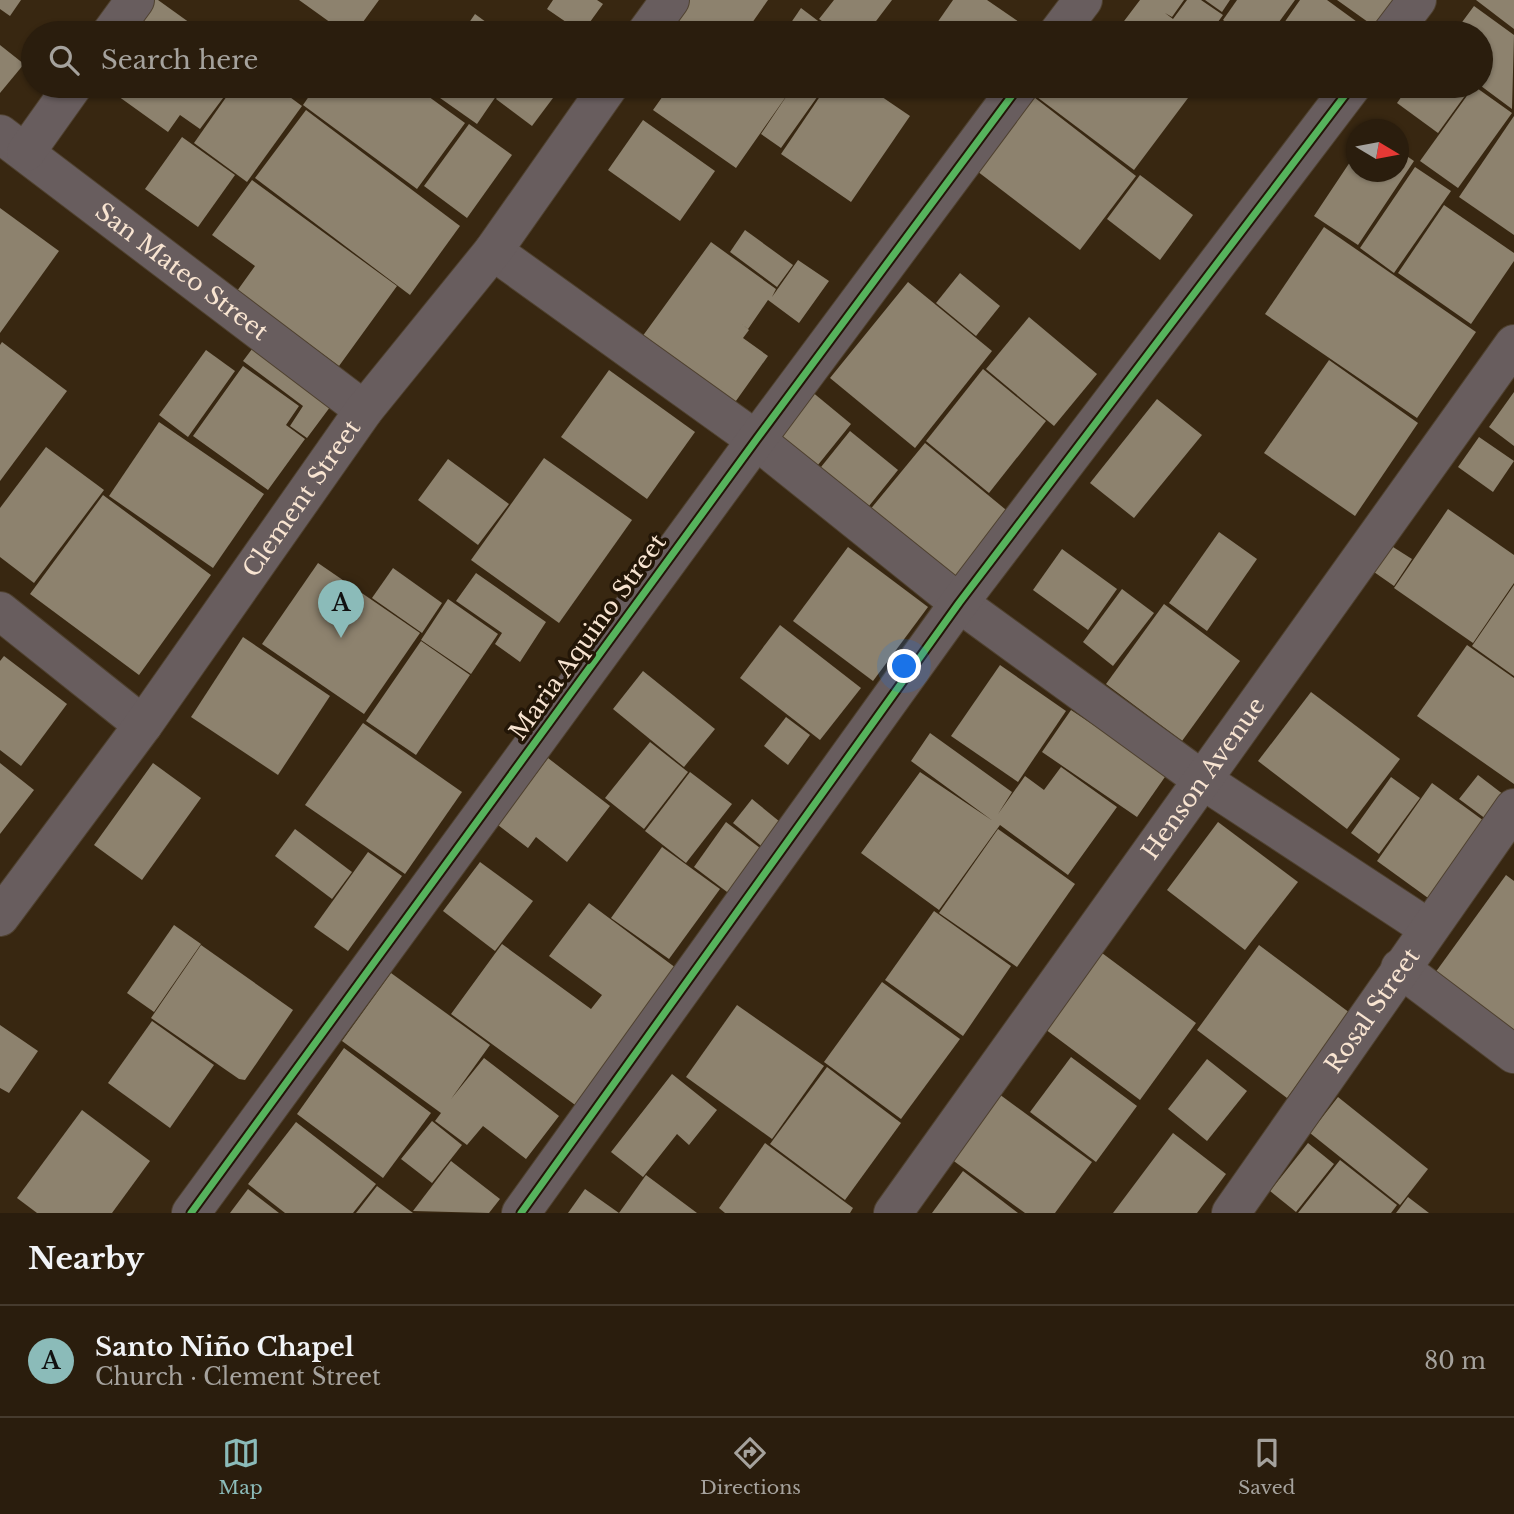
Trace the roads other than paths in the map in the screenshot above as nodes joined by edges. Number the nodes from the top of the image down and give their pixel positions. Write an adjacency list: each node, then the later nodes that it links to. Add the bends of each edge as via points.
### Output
1 (135, 0): 5 (street)
2 (670, 0): 6 (street)
3 (1083, 0): 7 (street)
4 (1417, 0): 8 (street)
5 (120, 21)
6 (655, 21)
7 (1067, 21)
8 (1401, 21)
9 (61, 98): 13 (street)
10 (601, 98): 14 (street, Clement Street)
11 (1010, 98): 17 (street, Maria Aquino Street)
12 (1343, 98): 18 (street)
13 (13, 143): 16 (street, San Mateo Street)
14 (493, 251): 16 (street, Clement Street); 17 (street)
15 (1514, 344): 21 (street, Henson Avenue)
16 (363, 410): 20 (street, Clement Street)
17 (756, 440): 18 (street); 27 (street, Maria Aquino Street)
18 (959, 603): 21 (street); 28 (street)
19 (0, 611): 20 (street)
20 (143, 725): 23 (street, Clement Street)
21 (1201, 779): 24 (street); 29 (street, Henson Avenue)
22 (1514, 808): 24 (street, Rosal Street)
23 (0, 917)
24 (1428, 928): 25 (street, Rosal Street)
25 (1400, 968): 26 (street); 30 (street, Rosal Street)
26 (1514, 1054)
27 (191, 1213)
28 (521, 1213)
29 (893, 1213)
30 (1231, 1213)

